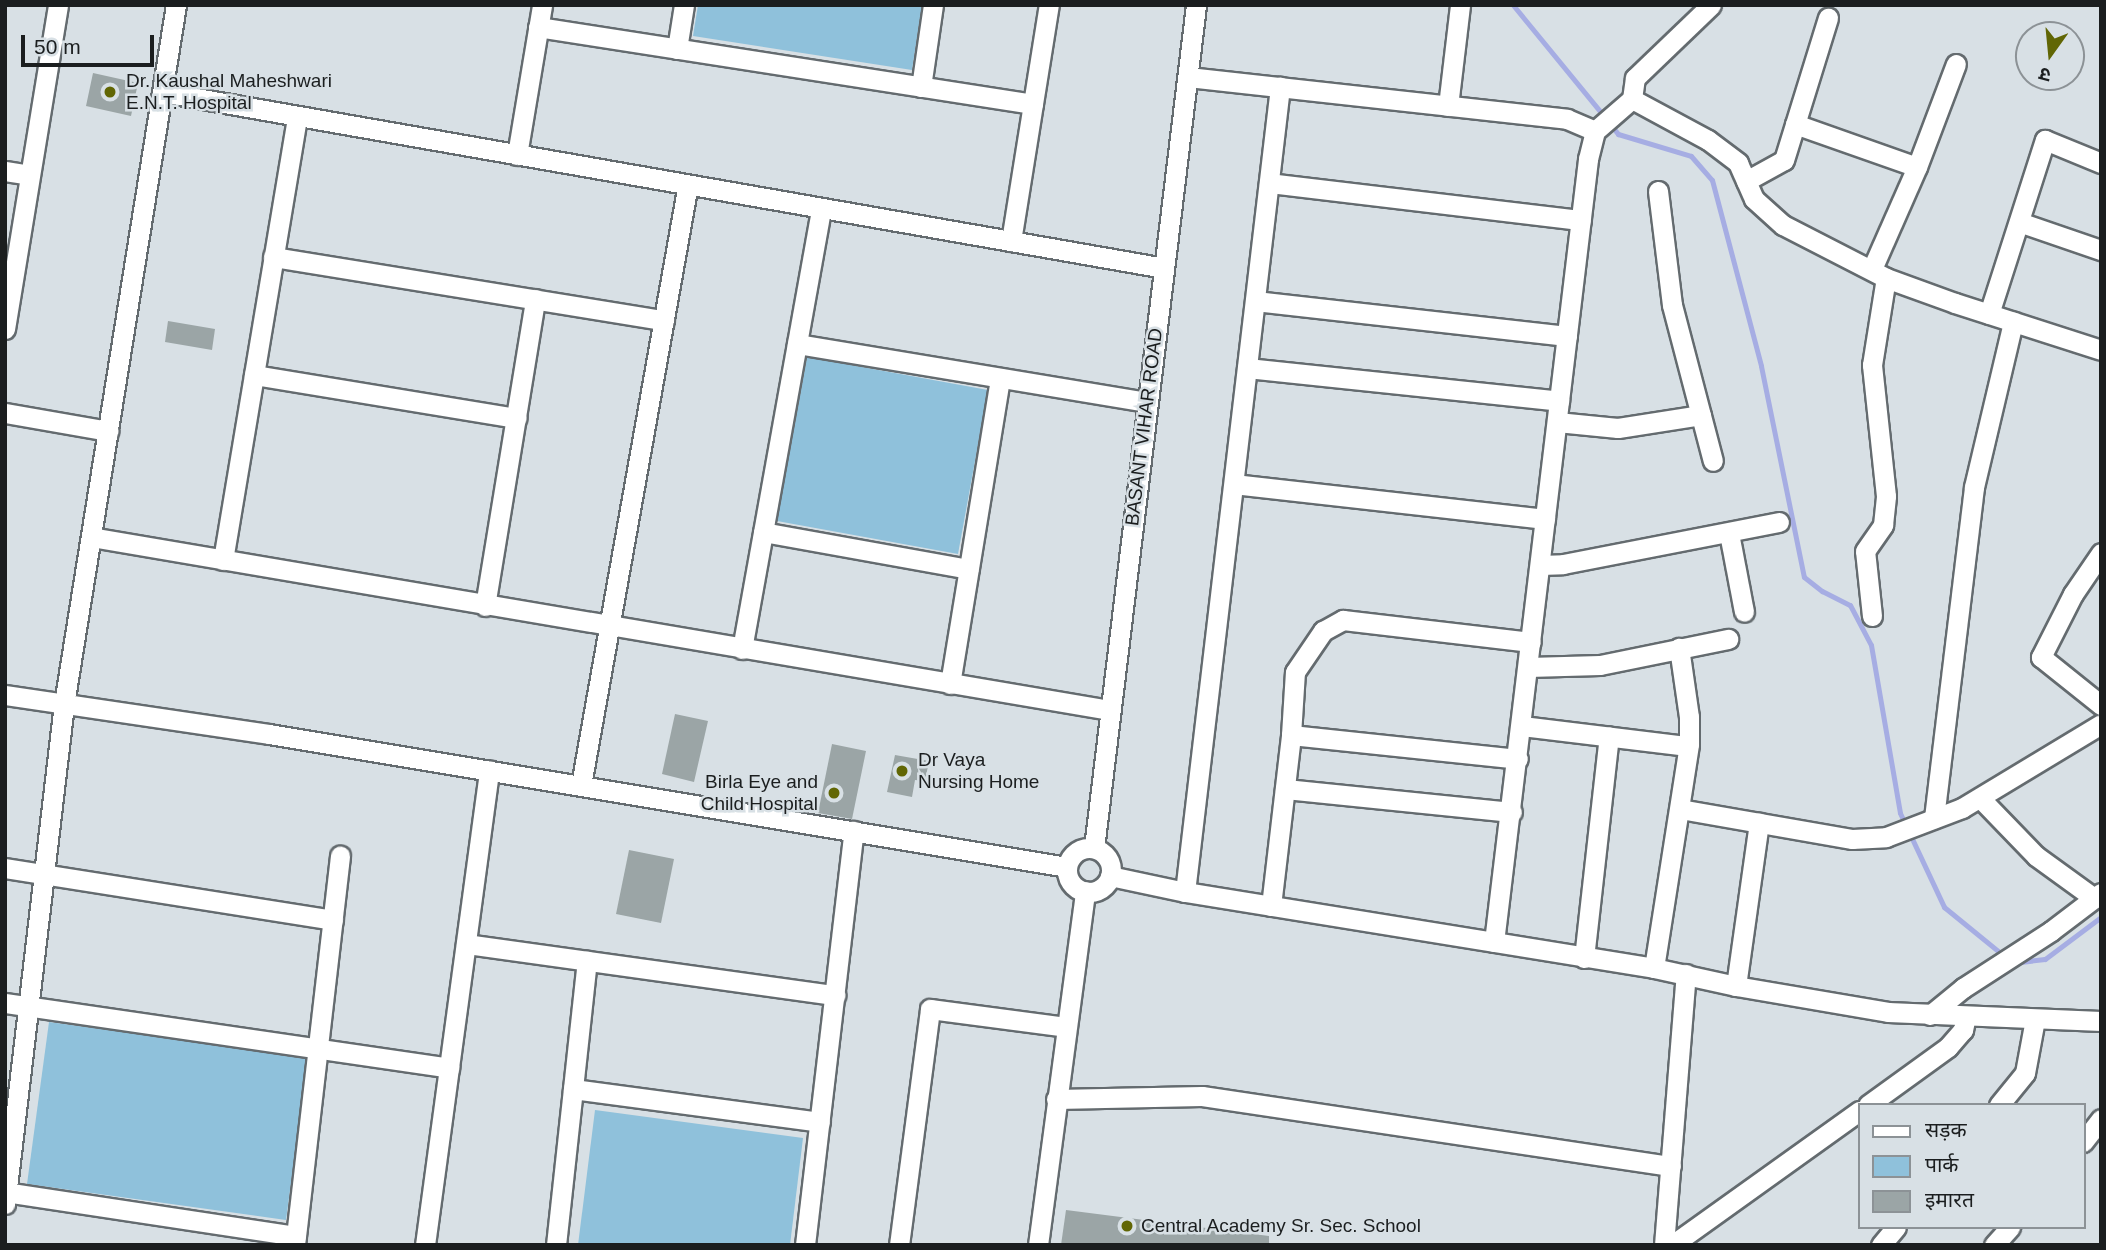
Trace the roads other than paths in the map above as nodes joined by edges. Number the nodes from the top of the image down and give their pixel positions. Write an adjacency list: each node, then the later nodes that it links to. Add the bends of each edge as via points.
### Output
1 (58, 5): 28 (street)
2 (176, 5): 17 (street)
3 (542, 5): 11 (street)
4 (684, 5): 12 (street)
5 (933, 5): 15 (street)
6 (1049, 5): 18 (street)
7 (1196, 5): 14 (street, BASANT VIHAR ROAD)
8 (1710, 5): 19 (street, via 1634,78)
9 (1455, 6): 20 (street)
10 (1828, 18): 22 (street)
11 (538, 27): 12 (street); 24 (street)
12 (677, 48): 15 (street)
13 (1956, 64): 26 (street)
14 (1188, 77): 16 (street); 39 (street, BASANT VIHAR ROAD)
15 (921, 87): 18 (street)
16 (1280, 87): 20 (street); 30 (street)
17 (162, 92): 21 (street); 60 (street)
18 (1033, 104): 36 (street)
19 (1625, 105): 23 (street); 29 (street, via 1708,140 1738,163)
20 (1448, 106): 23 (street, via 1567,119)
21 (297, 116): 24 (street); 38 (street)
22 (1795, 124): 26 (street); 29 (street, via 1784,160)
23 (1595, 131): 34 (street)
24 (517, 155): 31 (street)
25 (2101, 163): 35 (street, via 2045,141)
26 (1917, 167): 40 (street)
27 (5, 171): 28 (street)
28 (30, 175): 41 (street)
29 (1746, 181): 40 (street, via 1754,199 1783,225)
30 (1269, 183): 34 (street); 43 (street)
31 (688, 184): 33 (street); 45 (street)
32 (1658, 191): 57 (street, via 1672,305)
33 (821, 208): 36 (street); 49 (street)
34 (1581, 220): 48 (street)
35 (2019, 222): 37 (street); 44 (street)
36 (1011, 241): 39 (street)
37 (2101, 250)
38 (273, 257): 42 (street); 52 (street)
39 (1164, 268): 55 (street, BASANT VIHAR ROAD)
40 (1879, 273): 44 (street); 74 (street, via 1872,365 1886,496 1883,525 1865,551)
41 (10, 276): 47 (street)
42 (535, 299): 45 (street); 58 (street)
43 (1255, 301): 48 (street); 51 (street)
44 (1989, 314): 46 (street)
45 (664, 320): 75 (street)
46 (2013, 322): 50 (street); 98 (street, via 1974,487)
47 (5, 329)
48 (1567, 336): 54 (street)
49 (797, 344): 53 (street); 65 (street)
50 (2101, 350)
51 (1247, 368): 54 (street); 62 (street)
52 (254, 374): 58 (street); 69 (street)
53 (1000, 378): 55 (street); 71 (street)
54 (1559, 401): 59 (street)
55 (1147, 402): 85 (street, BASANT VIHAR ROAD)
56 (5, 413): 60 (street)
57 (1701, 415): 59 (street, via 1618,428); 61 (street)
58 (516, 418): 72 (street)
59 (1557, 422): 63 (street)
60 (108, 431): 67 (street)
61 (1713, 461)
62 (1234, 484): 63 (street); 108 (street)
63 (1545, 519): 70 (street)
64 (1779, 522): 66 (street)
65 (763, 533): 71 (street); 79 (street)
66 (1729, 533): 70 (street); 73 (street)
67 (91, 537): 69 (street); 83 (street)
68 (2101, 553): 84 (street, via 2073,594 2041,657)
69 (223, 560): 72 (street)
70 (1540, 565): 77 (street)
71 (969, 569): 81 (street)
72 (485, 606): 75 (street)
73 (1744, 612)
74 (1872, 616)
75 (609, 627): 79 (street); 93 (street)
76 (1728, 639): 78 (street)
77 (1531, 642): 80 (street); 88 (street, via 1343,620 1323,631 1295,672)
78 (1679, 648): 80 (street, via 1600,665); 90 (street, via 1689,717)
79 (742, 649): 81 (street)
80 (1528, 667): 87 (street)
81 (950, 684): 85 (street)
82 (5, 695): 83 (street)
83 (64, 704): 92 (street); 105 (street)
84 (2101, 705)
85 (1109, 710): 101 (street, BASANT VIHAR ROAD)
86 (2101, 724): 95 (street)
87 (1522, 726): 89 (street); 91 (street)
88 (1292, 735): 91 (street); 94 (street)
89 (1609, 736): 90 (street); 114 (street)
90 (1688, 746): 96 (street)
91 (1518, 759): 97 (street)
92 (489, 770): 93 (street); 113 (street)
93 (580, 785): 100 (street)
94 (1285, 789): 97 (street); 110 (street)
95 (1980, 798): 98 (street); 109 (street, via 2036,856)
96 (1680, 809): 99 (street); 116 (street)
97 (1512, 812): 112 (street)
98 (1930, 820): 99 (street, via 1886,837 1852,839)
99 (1759, 823): 118 (street)
100 (854, 831): 103 (street); 119 (street)
101 (1094, 848): 103 (street, via 1077,851); 106 (street, via 1107,858)
102 (340, 856): 111 (street)
103 (1067, 867): 107 (street, via 1071,883)
104 (5, 868): 105 (street)
105 (44, 874): 111 (street); 121 (street)
106 (1110, 876): 107 (street, via 1101,888); 108 (street)
107 (1085, 891): 126 (street)
108 (1185, 892): 110 (street)
109 (2097, 896): 122 (street)
110 (1271, 906): 112 (street)
111 (333, 920): 127 (street)
112 (1494, 942): 114 (street)
113 (466, 944): 115 (street); 128 (street)
114 (1584, 958): 116 (street)
115 (587, 961): 119 (street); 129 (street)
116 (1654, 968): 117 (street)
117 (1686, 974): 118 (street); 137 (street)
118 (1736, 986): 122 (street)
119 (835, 995): 135 (street)
120 (5, 1003): 121 (street)
121 (30, 1007): 127 (street); 138 (street)
122 (1930, 1015): 123 (street)
123 (1966, 1016): 124 (street); 131 (street, via 1963,1030 1948,1047)
124 (2035, 1019): 125 (street); 132 (street, via 2025,1073)
125 (2101, 1021)
126 (1066, 1027): 130 (street); 145 (street, via 930,1009)
127 (318, 1049): 128 (street); 141 (street)
128 (449, 1068): 142 (street)
129 (573, 1089): 135 (street); 143 (street)
130 (1056, 1099): 137 (street, via 1202,1096); 146 (street)
131 (1871, 1103)
132 (2001, 1103)
133 (1857, 1112): 148 (street)
134 (2101, 1119): 136 (street)
135 (820, 1122): 144 (street)
136 (2085, 1139)
137 (1671, 1166): 147 (street)
138 (6, 1196): 141 (street)
139 (1894, 1229): 149 (street)
140 (2008, 1229): 150 (street)
141 (296, 1240)
142 (425, 1245)
143 (556, 1245)
144 (805, 1245)
145 (899, 1245)
146 (1038, 1245)
147 (1664, 1245)
148 (1672, 1245)
149 (1881, 1245)
150 (1994, 1245)

